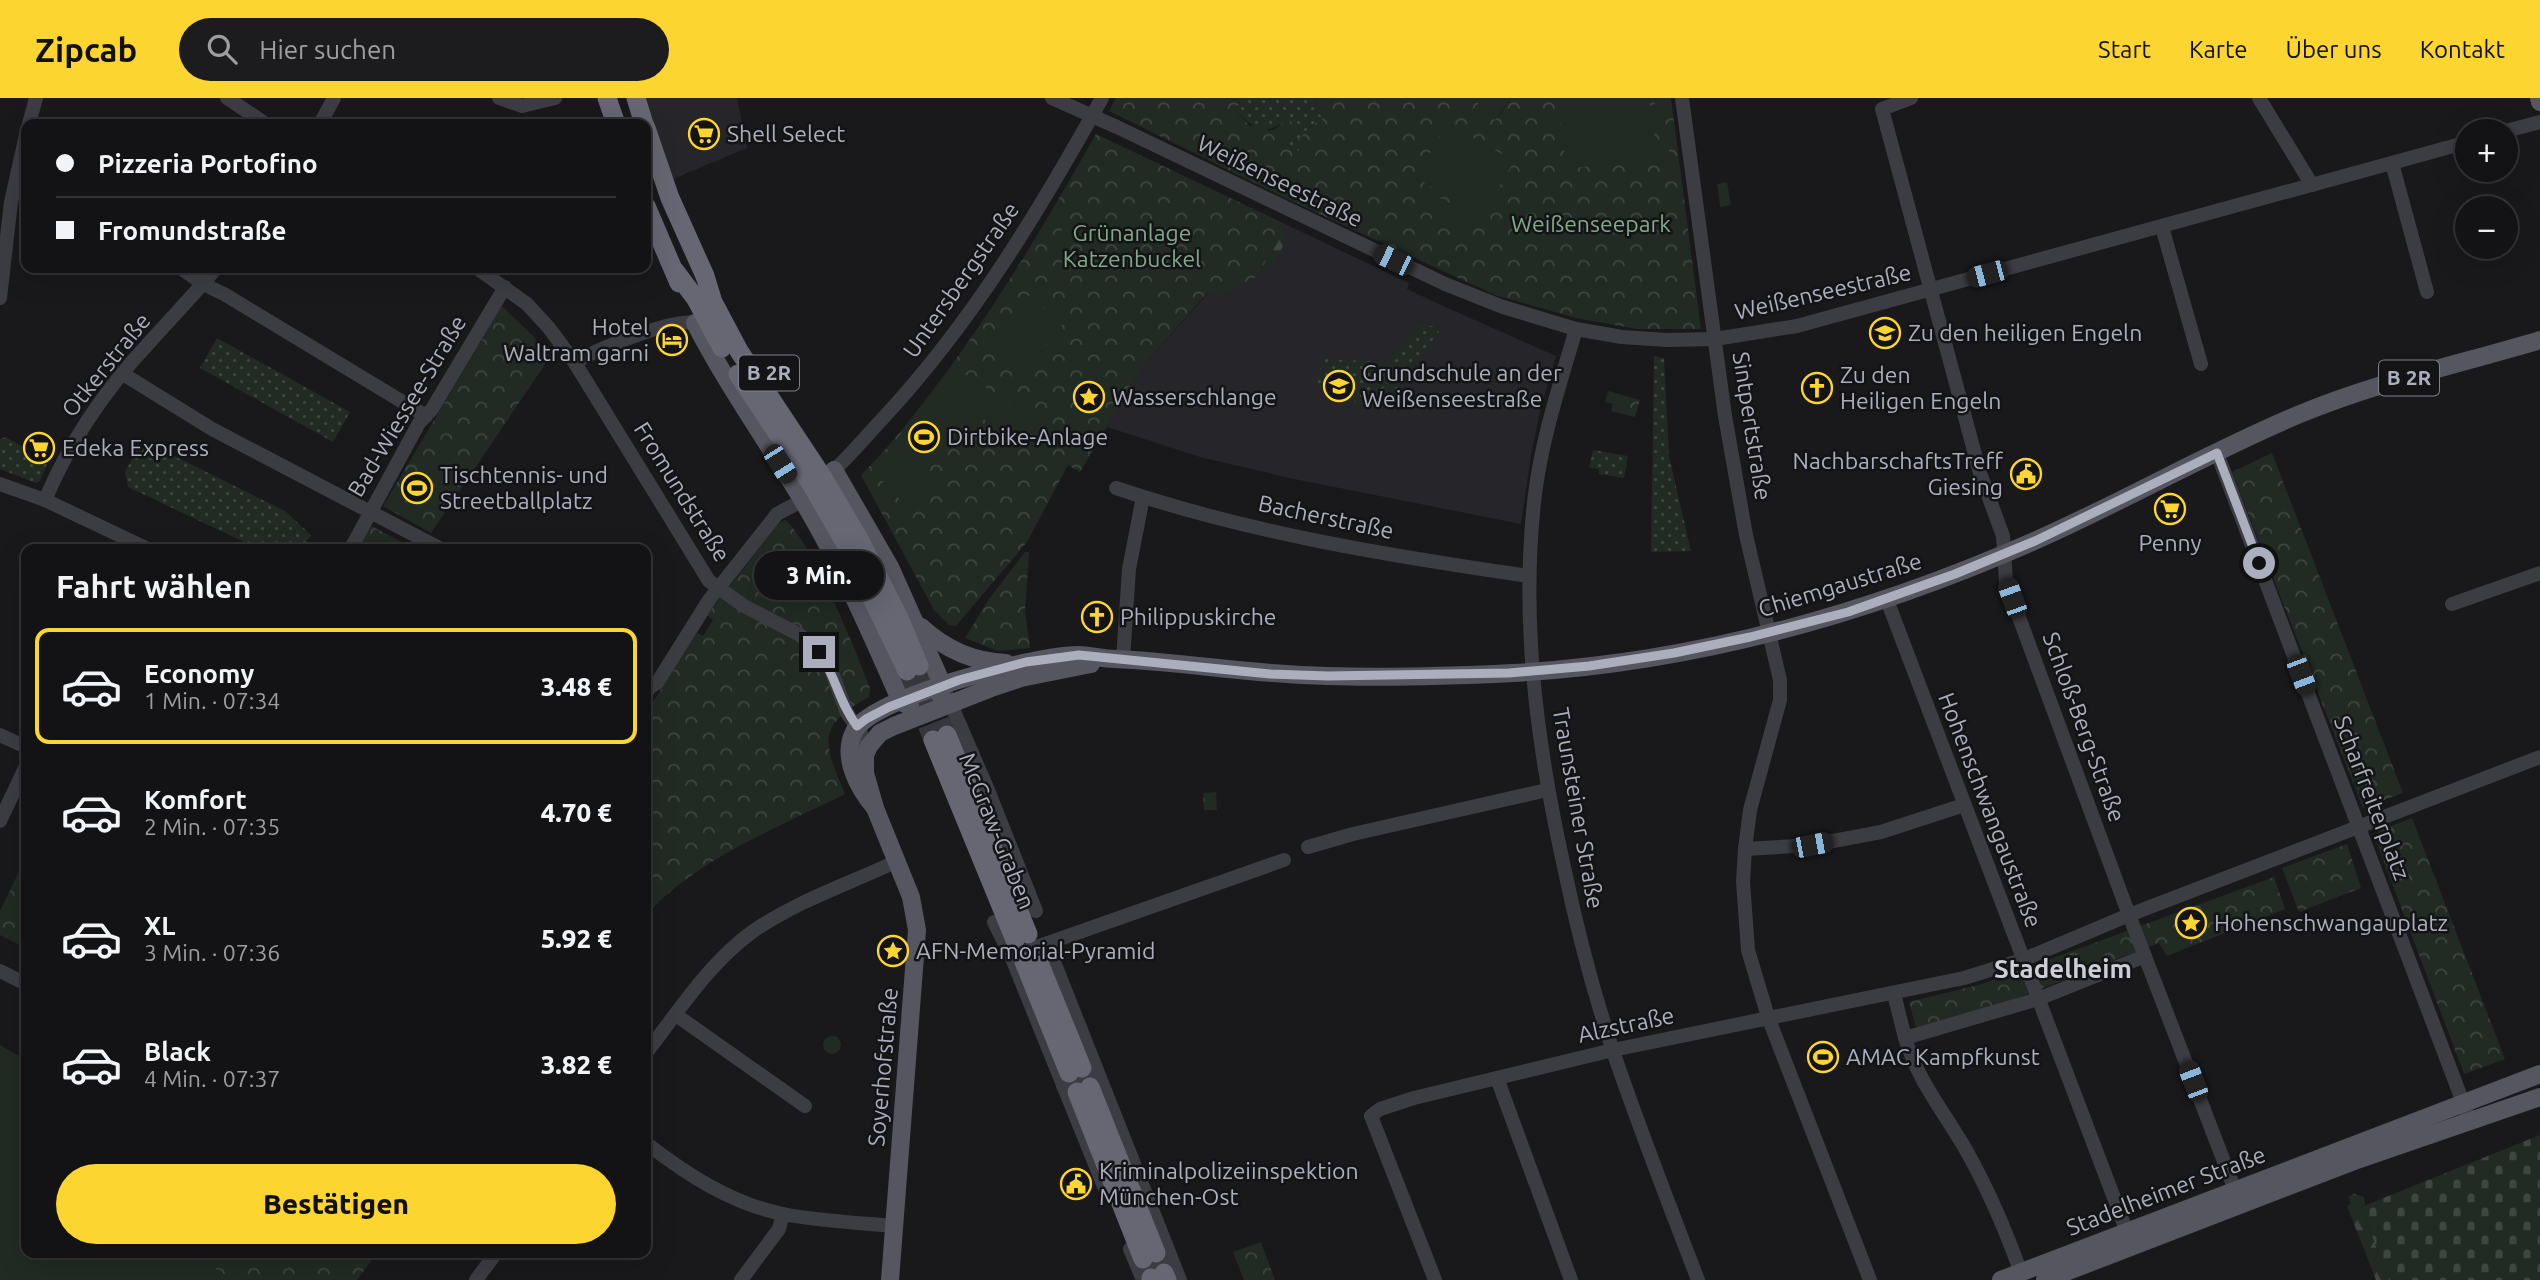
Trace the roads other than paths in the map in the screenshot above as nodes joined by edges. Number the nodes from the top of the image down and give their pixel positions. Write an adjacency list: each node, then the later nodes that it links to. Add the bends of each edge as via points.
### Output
1 (36, 98): 14 (street)
2 (227, 98): 15 (street)
3 (334, 98): 16 (street)
4 (499, 98): 5 (street, via 522,106)
5 (555, 98)
6 (607, 98): 17 (highway)
7 (636, 98): 18 (highway, B 2R)
8 (1052, 98): 13 (street, Weißenseestraße)
9 (1102, 98): 13 (street, Untersbergstraße)
10 (1682, 98): 40 (street, Sintpertstraße)
11 (1910, 98): 35 (street, Schloß-Berg-Straße, via 1882,109)
12 (2259, 98): 25 (street)
13 (1092, 116): 39 (street, Weißenseestraße, via 1472,297); 47 (street, Untersbergstraße, via 968,316 916,382)
14 (30, 119)
15 (258, 119)
16 (323, 119)
17 (614, 119)
18 (643, 119)
19 (2540, 122): 20 (street)
20 (2518, 128)
21 (651, 143): 32 (highway, B 2R)
22 (2455, 146): 23 (street, Weißenseestraße)
23 (2392, 163): 25 (street, Weißenseestraße); 36 (street)
24 (21, 169): 37 (street, via 11,202)
25 (2312, 185): 27 (street, Weißenseestraße)
26 (651, 217): 28 (highway, B 2R)
27 (2162, 227): 35 (street, Weißenseestraße); 43 (street)
28 (675, 271): 32 (highway, via 825,507 913,668 898,618 859,539 739,351); 38 (highway, B 2R)
29 (188, 273): 33 (street)
30 (212, 273): 33 (street, Otkerstraße)
31 (484, 273): 34 (street, Fromundstraße)
32 (705, 276): 47 (highway, B 2R)
33 (203, 284): 44 (street, Otkerstraße); 45 (street)
34 (505, 287): 42 (street, Fromundstraße, via 527,304); 45 (street, Bad-Wiessee-Straße)
35 (1930, 290): 40 (street, Weißenseestraße, via 1797,326); 57 (street, Schloß-Berg-Straße)
36 (2427, 292)
37 (0, 298)
38 (695, 323): 42 (street, via 665,327 588,354); 52 (main road, B 2R, via 734,395)
39 (1576, 329): 40 (street, Weißenseestraße, via 1622,337); 59 (street, Traunsteiner Straße, via 1541,454)
40 (1715, 339): 64 (street, Sintpertstraße, via 1746,534)
41 (2540, 340): 46 (main road, Chiemgaustraße / B 2R, via 2337,400)
42 (575, 363): 60 (street, Fromundstraße, via 703,571)
43 (2202, 364)
44 (123, 374): 51 (street, Otkerstraße, via 78,434); 53 (street, via 212,429)
45 (426, 416): 53 (street, Bad-Wiessee-Straße)
46 (2217, 453): 57 (main road, Chiemgaustraße / B 2R); 84 (street, Scharfreiterplatz)
47 (834, 470): 63 (main road, B 2R)
48 (0, 484): 51 (street)
49 (1116, 488): 50 (street, Bacherstraße)
50 (1143, 497): 59 (street, Bacherstraße, via 1319,540); 65 (street)
51 (45, 500): 54 (street)
52 (803, 500): 60 (street, via 777,514); 70 (main road, B 2R, via 862,609)
53 (372, 511): 55 (street, Bad-Wiessee-Straße); 56 (street)
54 (137, 544)
55 (353, 544)
56 (432, 544)
57 (2004, 553): 61 (main road, Chiemgaustraße / B 2R); 90 (street, Schloß-Berg-Straße, via 2006,582)
58 (2540, 573): 62 (street)
59 (1529, 576): 67 (street, Traunsteiner Straße)
60 (719, 589): 68 (street); 73 (street, Fromundstraße, via 810,643 830,667 844,707)
61 (1887, 600): 64 (main road, Chiemgaustraße / B 2R); 81 (street, Hohenschwangaustraße)
62 (2452, 604)
63 (916, 622): 66 (main road, B 2R, via 936,640 967,656); 69 (main road)
64 (1770, 633): 67 (main road, Chiemgaustraße / B 2R, via 1674,653); 86 (street, Sintpertstraße, via 1779,669 1780,700 1750,810)
65 (1117, 659): 66 (main road, Chiemgaustraße / B 2R, via 1079,655); 67 (main road, Chiemgaustraße / B 2R, via 1328,676); 71 (main road, Chiemgaustraße / B 2R, via 1021,678)
66 (1026, 662): 69 (main road, Chiemgaustraße)
67 (1533, 671): 80 (street, Traunsteiner Straße)
68 (652, 679)
69 (943, 686): 70 (main road, Chiemgaustraße); 71 (street); 72 (main road)
70 (901, 702): 72 (main road); 73 (main road, Chiemgaustraße)
71 (950, 704): 72 (main road, Chiemgaustraße / B 2R); 89 (street)
72 (929, 712): 78 (main road, Chiemgaustraße, via 880,733 869,746)
73 (857, 726): 78 (street, Fromundstraße); 82 (main road, via 850,760 861,791)
74 (0, 735): 76 (street)
75 (940, 737): 92 (highway, McGraw-Graben)
76 (21, 745)
77 (2540, 757): 84 (street)
78 (864, 765): 82 (main road)
79 (21, 777): 83 (street)
80 (1547, 790): 85 (street); 103 (street, Traunsteiner Straße, via 1579,936)
81 (1964, 805): 86 (street, via 1881,832 1812,845); 94 (street, Hohenschwangaustraße)
82 (875, 808): 88 (main road, Soyerhofstraße)
83 (0, 821)
84 (2358, 827): 90 (street); 108 (street, Scharfreiterplatz)
85 (1308, 847)
86 (1745, 849): 100 (street, Sintpertstraße, via 1748,950)
87 (1284, 860): 92 (street)
88 (897, 861): 99 (street, via 792,909 752,933 714,968); 115 (main road, Soyerhofstraße, via 914,910 917,942)
89 (1036, 911)
90 (2129, 915): 93 (street); 94 (street)
91 (994, 922): 92 (street)
92 (1027, 949): 106 (highway, McGraw-Graben)
93 (2145, 956): 98 (street); 113 (street)
94 (2022, 960): 97 (street); 98 (street, Hohenschwangaustraße)
95 (0, 971): 96 (street)
96 (21, 982)
97 (1894, 994): 100 (street, Alzstraße); 101 (street)
98 (2038, 999): 101 (street); 116 (street, Hohenschwangaustraße)
99 (676, 1015): 102 (street); 109 (street)
100 (1768, 1017): 103 (street, Alzstraße); 126 (street, Sintpertstraße)
101 (1905, 1038): 119 (street, via 1923,1083 1977,1172)
102 (651, 1047)
103 (1613, 1050): 105 (street, Alzstraße); 125 (street, Traunsteiner Straße)
104 (2540, 1074): 108 (main road, Stadelheimer Straße)
105 (1497, 1078): 123 (street, Alzstraße, via 1414,1098 1371,1116); 124 (street)
106 (1079, 1080): 118 (highway, McGraw-Graben); 118 (street)
107 (2540, 1097): 110 (main road, Stadelheimer Straße)
108 (2463, 1103): 110 (street, Scharfreiterplatz); 112 (main road, Stadelheimer Straße)
109 (805, 1106)
110 (2470, 1121): 112 (main road, Stadelheimer Straße)
111 (651, 1147): 114 (street, via 711,1186)
112 (2351, 1154): 113 (main road, Stadelheimer Straße); 128 (main road, Stadelheimer Straße)
113 (2235, 1190): 116 (main road, Stadelheimer Straße)
114 (783, 1214): 115 (street); 121 (street, via 779,1229)
115 (894, 1226): 122 (main road, Soyerhofstraße)
116 (2127, 1232): 119 (main road, Stadelheimer Straße)
117 (492, 1258): 120 (street)
118 (1157, 1271)
119 (2021, 1273): 127 (main road, Stadelheimer Straße)
120 (477, 1280)
121 (741, 1280)
122 (890, 1280)
123 (1435, 1280)
124 (1571, 1280)
125 (1698, 1280)
126 (1870, 1280)
127 (2001, 1280)
128 (2045, 1280)

